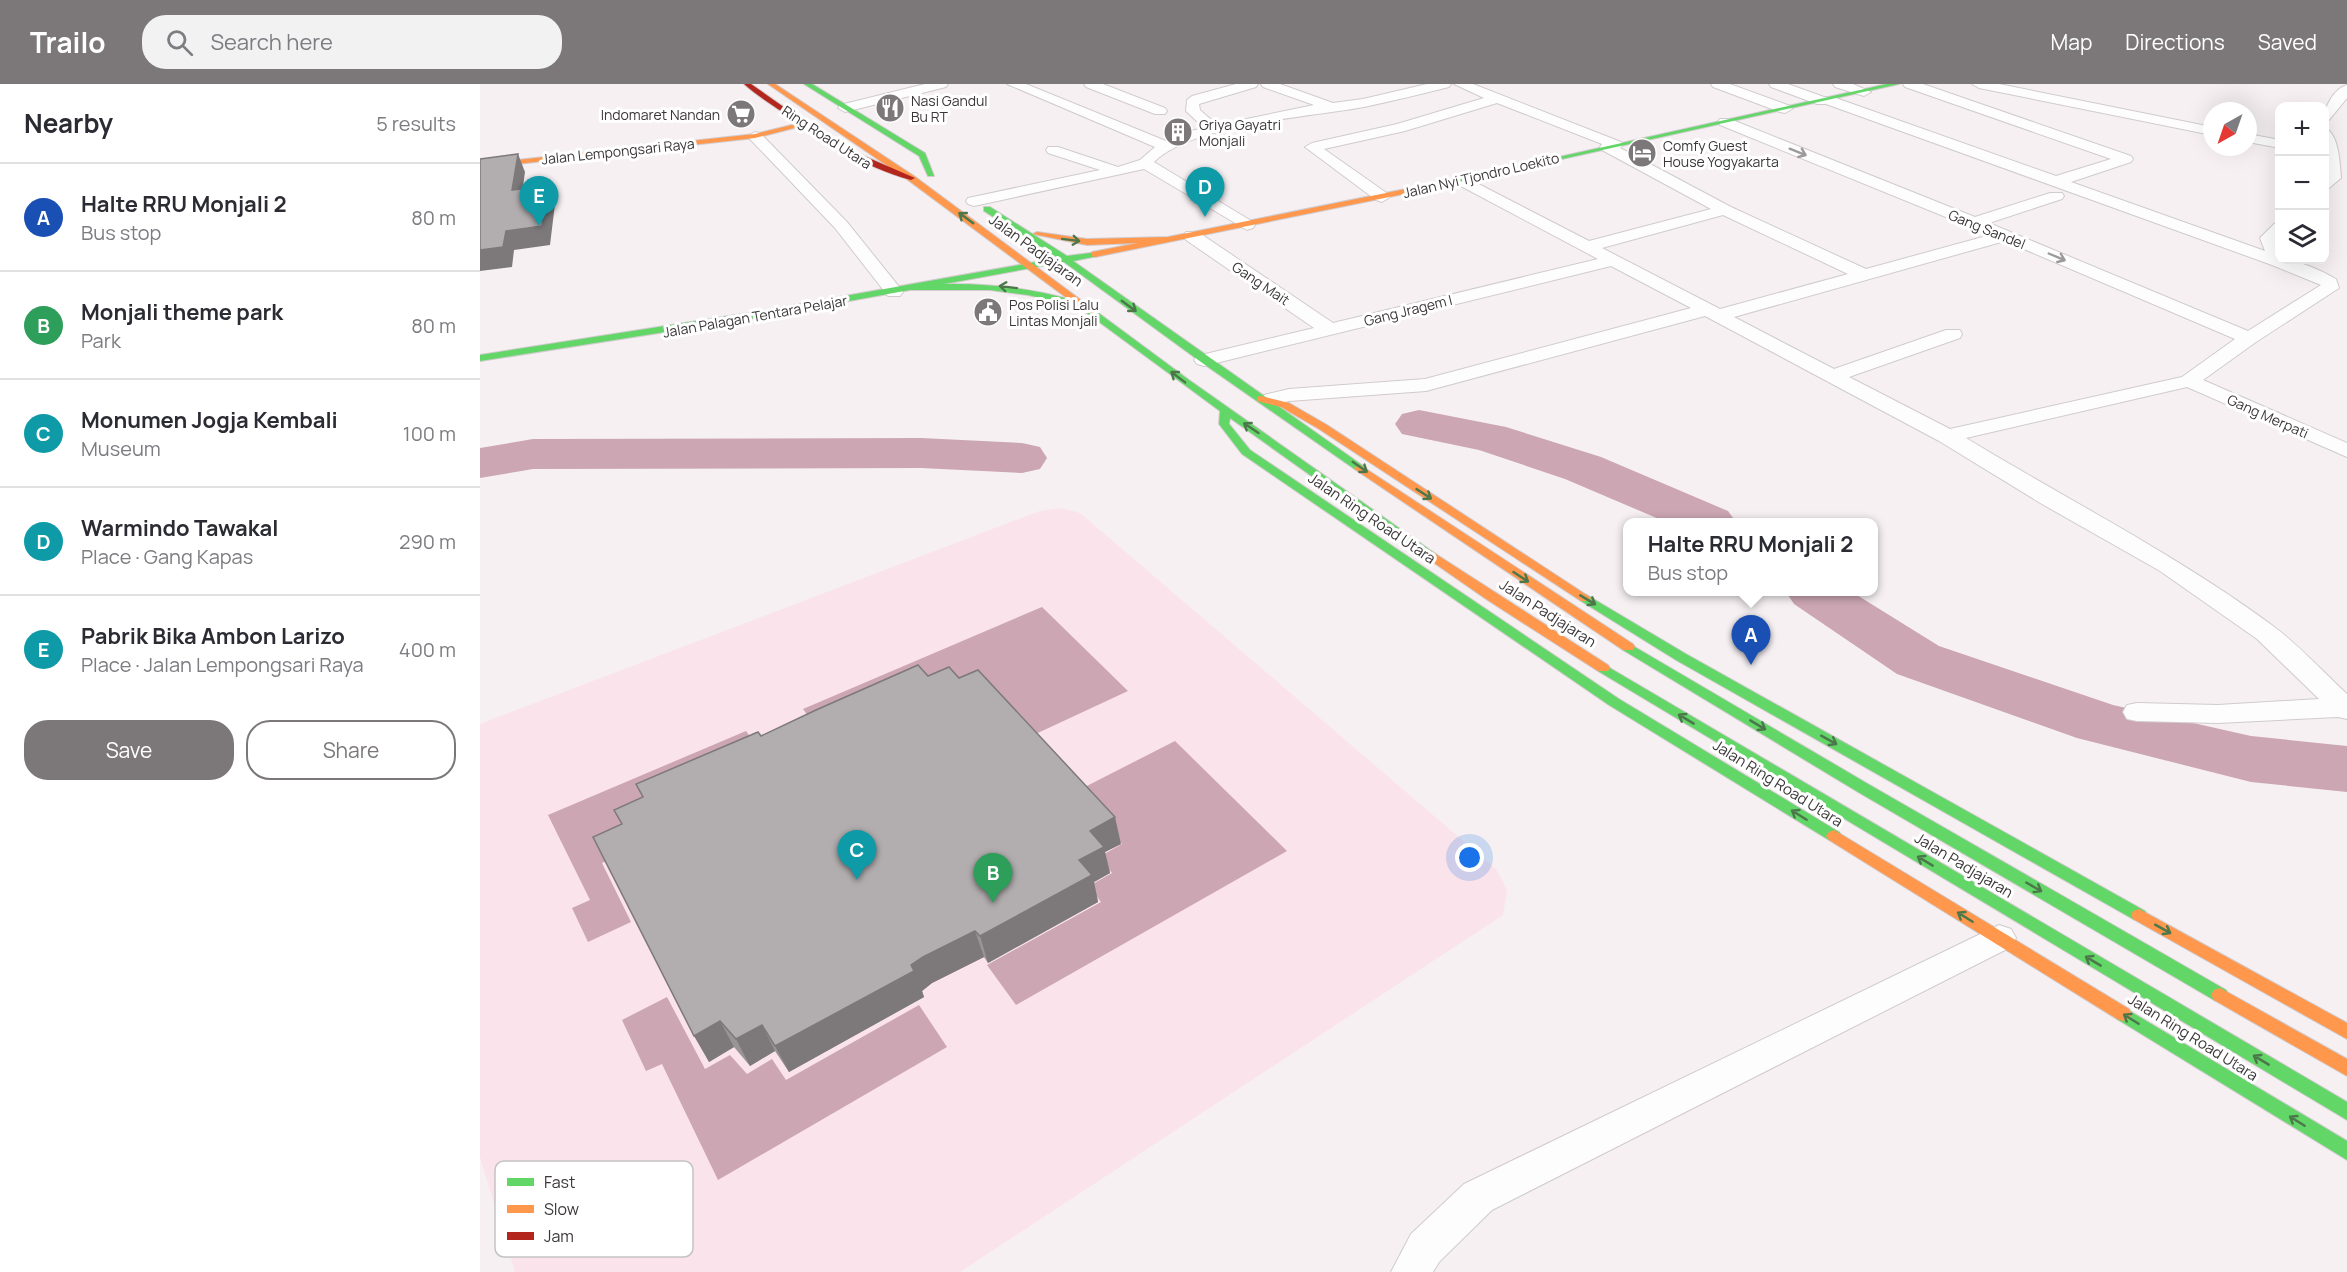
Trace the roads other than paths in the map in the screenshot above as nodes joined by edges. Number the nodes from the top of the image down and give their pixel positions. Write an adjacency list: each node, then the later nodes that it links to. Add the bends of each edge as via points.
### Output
1 (747, 84): 33 (main road, Ring Road Utara)
2 (771, 84): 48 (main road, Jalan Padjajaran)
3 (791, 84): 47 (main road)
4 (807, 84): 28 (main road)
5 (941, 84): 28 (street)
6 (1014, 84): 40 (street)
7 (1091, 84): 30 (street)
8 (1251, 84): 34 (street, via 1192,102 1193,111)
9 (1268, 84): 27 (street)
10 (1444, 84): 19 (street)
11 (1461, 84): 25 (street)
12 (1718, 84): 22 (street)
13 (1763, 84): 22 (street)
14 (1776, 84): 26 (street)
15 (1840, 84): 23 (street)
16 (1896, 84): 23 (main road, Jalan Nyi Tjondro Loekito)
17 (1910, 84): 51 (street, via 2126,159)
18 (1979, 84): 24 (street)
19 (1417, 86): 27 (street)
20 (2061, 88): 24 (street)
21 (2347, 89): 31 (street)
22 (1738, 91): 29 (street)
23 (1864, 92): 26 (main road, Jalan Nyi Tjondro Loekito)
24 (2040, 97): 35 (street)
25 (1496, 99): 41 (street); 52 (street, via 1400,128 1312,147)
26 (1825, 101): 29 (main road, Jalan Nyi Tjondro Loekito); 51 (street)
27 (1332, 107): 34 (street)
28 (845, 108): 47 (main road, via 922,155)
29 (1785, 108): 32 (main road, Jalan Nyi Tjondro Loekito)
30 (1160, 111)
31 (2329, 112)
32 (1725, 122): 41 (main road, Jalan Nyi Tjondro Loekito); 55 (street, Gang Sandel, one-way to 55)
33 (804, 124): 36 (main road, Jalan Lempongsari Raya); 48 (main road, Ring Road Utara, via 873,168)
34 (1213, 129): 40 (street)
35 (2203, 129)
36 (755, 136): 45 (main road, Jalan Lempongsari Raya); 75 (street, via 841,225)
37 (2257, 140): 39 (street)
38 (2329, 141): 43 (street)
39 (2275, 143)
40 (1165, 146): 44 (street)
41 (1611, 146): 49 (main road, Jalan Nyi Tjondro Loekito); 54 (street)
42 (1053, 150): 46 (street)
43 (2335, 155): 50 (street, via 2333,178)
44 (1145, 163): 46 (street); 56 (street)
45 (480, 166)
46 (1117, 171): 53 (street)
47 (935, 176): 48 (main road)
48 (911, 178): 59 (main road, Jalan Padjajaran, one-way to 48)
49 (1460, 180): 52 (main road, Jalan Nyi Tjondro Loekito); 63 (street)
50 (2329, 182)
51 (2055, 189): 55 (street); 67 (street)
52 (1382, 197): 56 (main road, Jalan Nyi Tjondro Loekito)
53 (970, 199): 57 (main road, Jalan Padjajaran)
54 (1725, 210): 63 (street); 72 (street)
55 (1974, 223): 61 (street, Gang Sandel)
56 (1247, 225): 60 (main road, Jalan Nyi Tjondro Loekito)
57 (1014, 227): 62 (main road, one-way to 62, via 1088,242); 66 (main road, Jalan Padjajaran)
58 (2275, 232): 65 (street, via 2268,238)
59 (986, 233): 64 (main road); 71 (main road, Jalan Padjajaran)
60 (1192, 236): 62 (main road, Jalan Nyi Tjondro Loekito); 78 (street, Gang Mait)
61 (2006, 236): 72 (street); 80 (street, Gang Sandel, one-way to 80)
62 (1172, 239): 66 (main road, Jalan Nyi Tjondro Loekito); 74 (main road, via 1138,252 1112,268 1105,279)
63 (1587, 247): 69 (street)
64 (984, 249)
65 (2275, 254)
66 (1065, 259): 71 (main road, Jalan Nyi Tjondro Loekito); 74 (main road, Jalan Padjajaran)
67 (2275, 260)
68 (975, 261): 73 (main road, via 951,276)
69 (1612, 261): 77 (street); 78 (street, Gang Jragem I)
70 (2286, 264): 80 (street, via 2323,279 2330,283 2330,288)
71 (1030, 266): 73 (main road, Jalan Palagan Tentara Pelajar); 76 (main road, Jalan Padjajaran)
72 (1864, 275): 77 (street)
73 (913, 288): 75 (main road, Jalan Palagan Tentara Pelajar); 76 (main road, one-way to 73, via 1014,287 956,284)
74 (1106, 289): 82 (main road, Jalan Padjajaran, one-way to 82)
75 (894, 292): 81 (main road, Jalan Palagan Tentara Pelajar)
76 (1085, 307): 86 (main road, Jalan Padjajaran, one-way to 76)
77 (1711, 313): 83 (street); 85 (street, via 1426,386)
78 (1329, 329): 82 (street, Gang Jragem I)
79 (1953, 334): 83 (street)
80 (2249, 338): 84 (street)
81 (480, 358)
82 (1204, 360): 85 (main road, Jalan Padjajaran)
83 (1832, 376): 87 (street)
84 (2189, 381): 87 (street); 88 (street, Gang Merpati)
85 (1266, 399): 86 (main road); 91 (main road, one-way to 91, via 1323,427 1547,575 1681,657); 92 (main road, Jalan Padjajaran, one-way to 92, via 1442,525 1621,643)
86 (1225, 411): 93 (main road, Jalan Ring Road Utara, one-way to 86, via 1614,702 1284,478 1246,452 1224,424); 96 (main road, Jalan Padjajaran, one-way to 86, via 1635,688 1490,596)
87 (1947, 436): 89 (street, via 2169,566 2266,633)
88 (2347, 452)
89 (2346, 708): 90 (street, via 2218,714)
90 (2137, 712)
91 (1883, 770): 92 (main road); 94 (main road, one-way to 94)
92 (1863, 788): 95 (main road, Jalan Padjajaran, one-way to 95)
93 (1999, 938): 97 (main road, Jalan Ring Road Utara, one-way to 93); 98 (street, via 1478,1197 1425,1248)
94 (2347, 1032)
95 (2347, 1068)
96 (2347, 1112)
97 (2347, 1151)
98 (1411, 1272)

